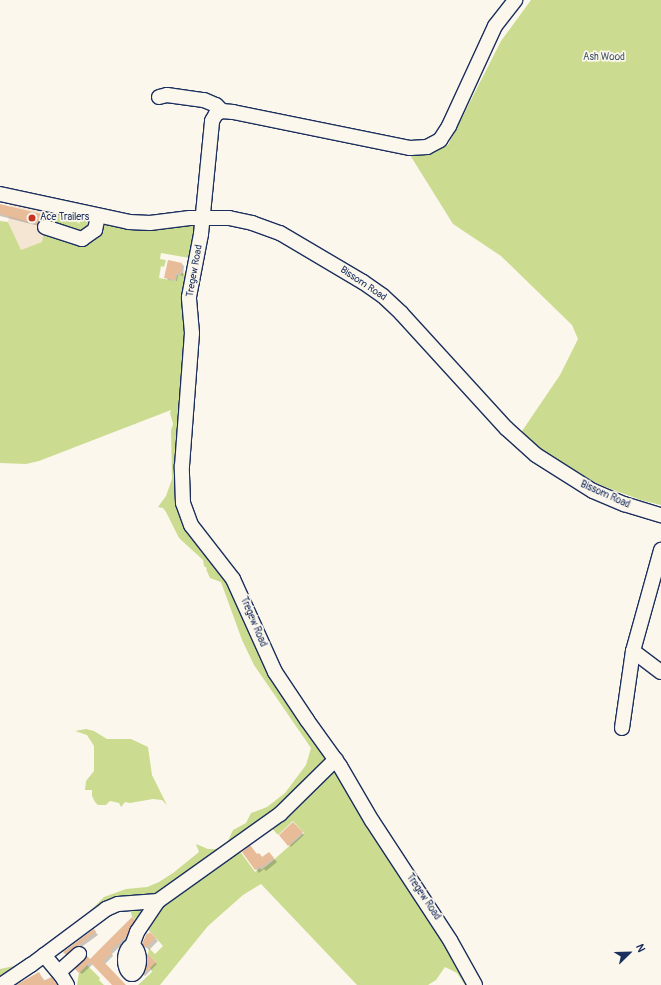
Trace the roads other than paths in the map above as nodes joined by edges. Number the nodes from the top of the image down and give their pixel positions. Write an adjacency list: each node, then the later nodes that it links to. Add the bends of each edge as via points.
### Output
1 (515, 0): 3 (street, via 495,26 449,126 440,140 427,147 410,148)
2 (159, 97): 3 (street, via 167,95 204,100)
3 (222, 111): 6 (street, Tregew Road, via 216,114 212,121)
4 (0, 194): 5 (street, Bissom Road)
5 (98, 216): 6 (street, Bissom Road, via 150,223); 7 (street, via 95,230 82,239)
6 (201, 217): 8 (street, Bissom Road, via 229,218 267,228 293,240 363,282 401,313 506,428 536,455 593,492); 13 (street, Tregew Road, via 201,234 190,296 192,333 182,466 184,509 195,532 237,585 281,682)
7 (45, 227)
8 (661, 515)
9 (661, 550): 10 (street)
10 (633, 651): 11 (street); 12 (street)
11 (661, 672)
12 (622, 728)
13 (336, 759): 14 (street, via 280,814); 21 (street, Tregew Road, via 374,825 446,933)
14 (158, 901): 15 (street, via 137,932); 17 (street, via 118,904 109,908)
15 (132, 946)
16 (79, 954): 18 (street)
17 (44, 955): 18 (street); 19 (street)
18 (59, 972): 20 (street)
19 (1, 985)
20 (67, 985)
21 (475, 985)

